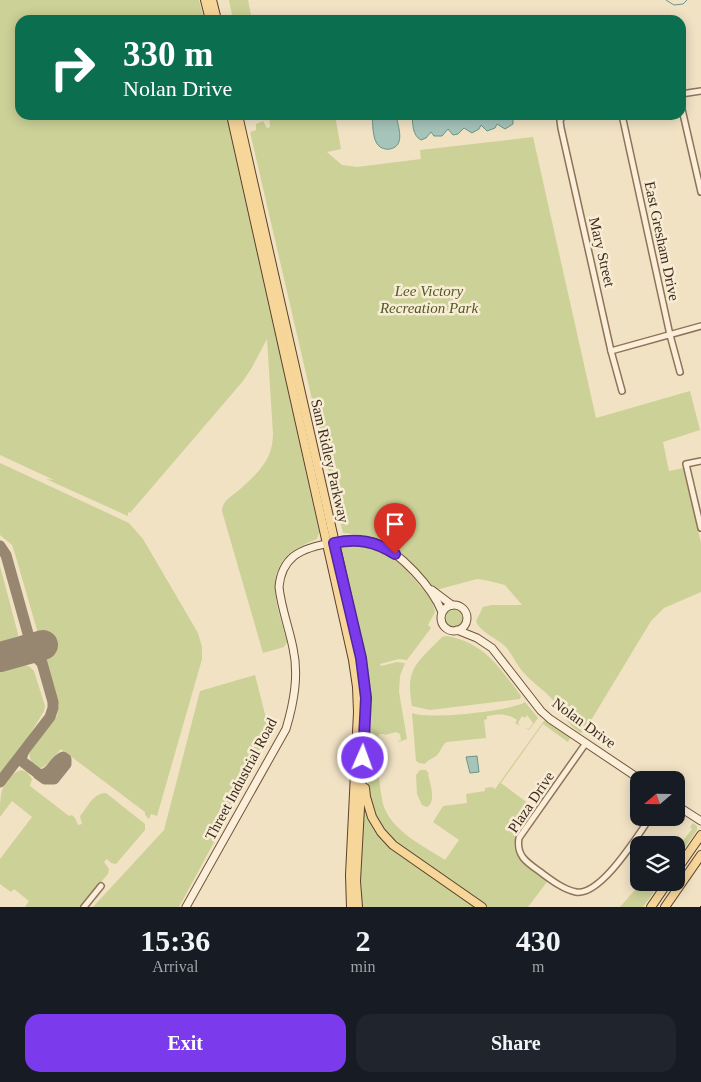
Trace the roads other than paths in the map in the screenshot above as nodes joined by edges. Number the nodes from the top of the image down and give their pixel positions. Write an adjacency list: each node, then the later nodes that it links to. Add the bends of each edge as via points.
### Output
1 (205, 0): 3 (main road)
2 (212, 0): 4 (main road)
3 (209, 15)
4 (216, 15)
5 (701, 91): 6 (street)
6 (686, 93)
7 (232, 120): 20 (main road, Sam Ridley Parkway)
8 (239, 120): 20 (main road, Sam Ridley Parkway)
9 (562, 120): 15 (street, Mary Street)
10 (623, 120): 14 (street, East Gresham Drive)
11 (684, 120): 12 (street)
12 (701, 192)
13 (701, 326): 14 (street)
14 (670, 335): 15 (street); 16 (street, East Gresham Drive)
15 (611, 351): 17 (street, Mary Street)
16 (680, 372)
17 (622, 391)
18 (701, 460): 19 (street, via 686,464)
19 (701, 528)
20 (331, 544): 21 (street, via 348,540 366,541 385,547); 28 (main road, Sam Ridley Parkway, via 361,658 366,698); 39 (street, Threet Industrial Road, via 300,553 282,571 280,595 294,650 296,675 286,729); 40 (main road, Sam Ridley Parkway, via 357,687)
21 (426, 586): 22 (street); 23 (street)
22 (452, 604): 23 (street); 24 (street, via 464,609)
23 (442, 612): 25 (street, via 444,626)
24 (466, 624): 25 (street); 26 (street, Nolan Drive)
25 (458, 630): 26 (street, Nolan Drive)
26 (477, 638): 27 (street, Nolan Drive, via 495,651 545,714)
27 (586, 742): 29 (street, Nolan Drive); 32 (street, Plaza Drive, via 519,838 520,854 564,888 578,892 600,881 623,857)
28 (363, 758): 41 (main road, Sam Ridley Parkway, via 356,881); 42 (main road, via 366,798 381,832 393,845)
29 (630, 772)
30 (685, 811): 31 (street)
31 (701, 821)
32 (644, 826)
33 (701, 834): 35 (main road)
34 (701, 855): 44 (main road)
35 (685, 858)
36 (101, 886): 38 (street)
37 (662, 891): 43 (main road)
38 (84, 907)
39 (186, 907)
40 (350, 907)
41 (358, 907)
42 (482, 907)
43 (651, 907)
44 (665, 907)

